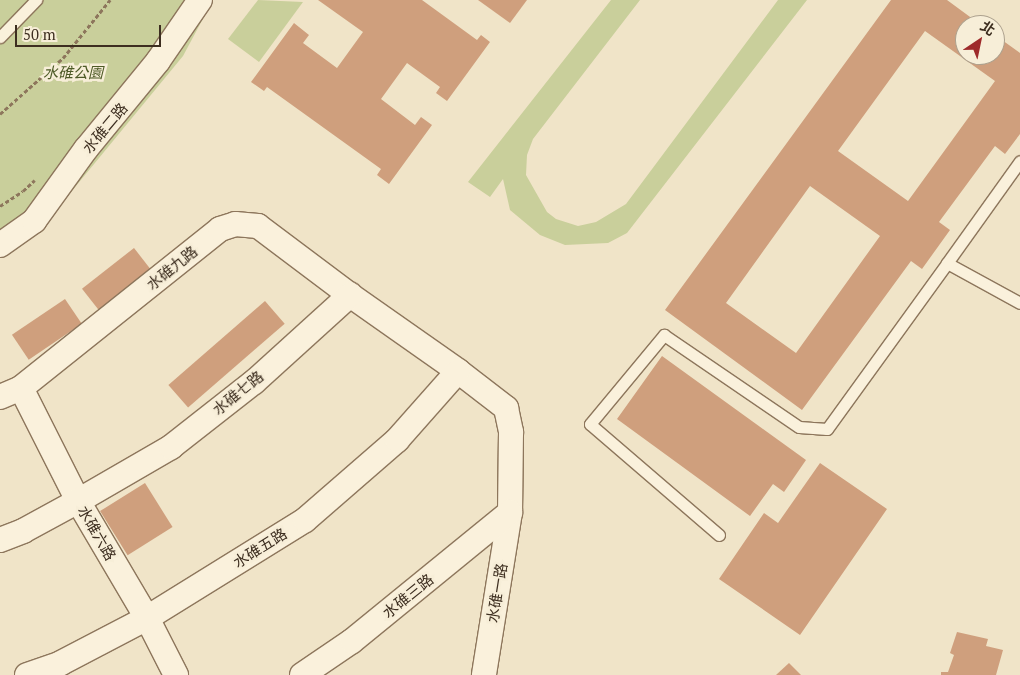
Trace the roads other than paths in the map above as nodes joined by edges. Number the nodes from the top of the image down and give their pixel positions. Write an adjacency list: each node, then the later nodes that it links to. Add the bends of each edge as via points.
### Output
1 (36, 0): 3 (lane)
2 (200, 0): 5 (street, 水碓二路, via 158,61 86,149 34,221)
3 (0, 37)
4 (1020, 161): 6 (lane)
5 (0, 245)
6 (947, 263): 8 (lane); 13 (lane, via 827,429 799,427 664,335 658,342 590,424)
7 (350, 295): 9 (street); 10 (street, 水碓九路, via 258,226 235,224 220,229); 11 (street, 水碓七路, via 254,382 171,447)
8 (1020, 303)
9 (458, 371): 12 (street, 水碓一路, via 506,408 511,432); 15 (street, 水碓五路, via 397,440 305,520)
10 (11, 393): 11 (street, 水碓六路)
11 (78, 501): 14 (street, 水碓七路); 15 (street, 水碓六路)
12 (510, 512): 18 (street, 水碓三路, via 352,641); 19 (street, 水碓一路)
13 (719, 535)
14 (0, 540)
15 (147, 618): 16 (street, 水碓五路, via 61,663); 17 (street, 水碓六路)
16 (26, 675)
17 (176, 675)
18 (302, 675)
19 (484, 675)

